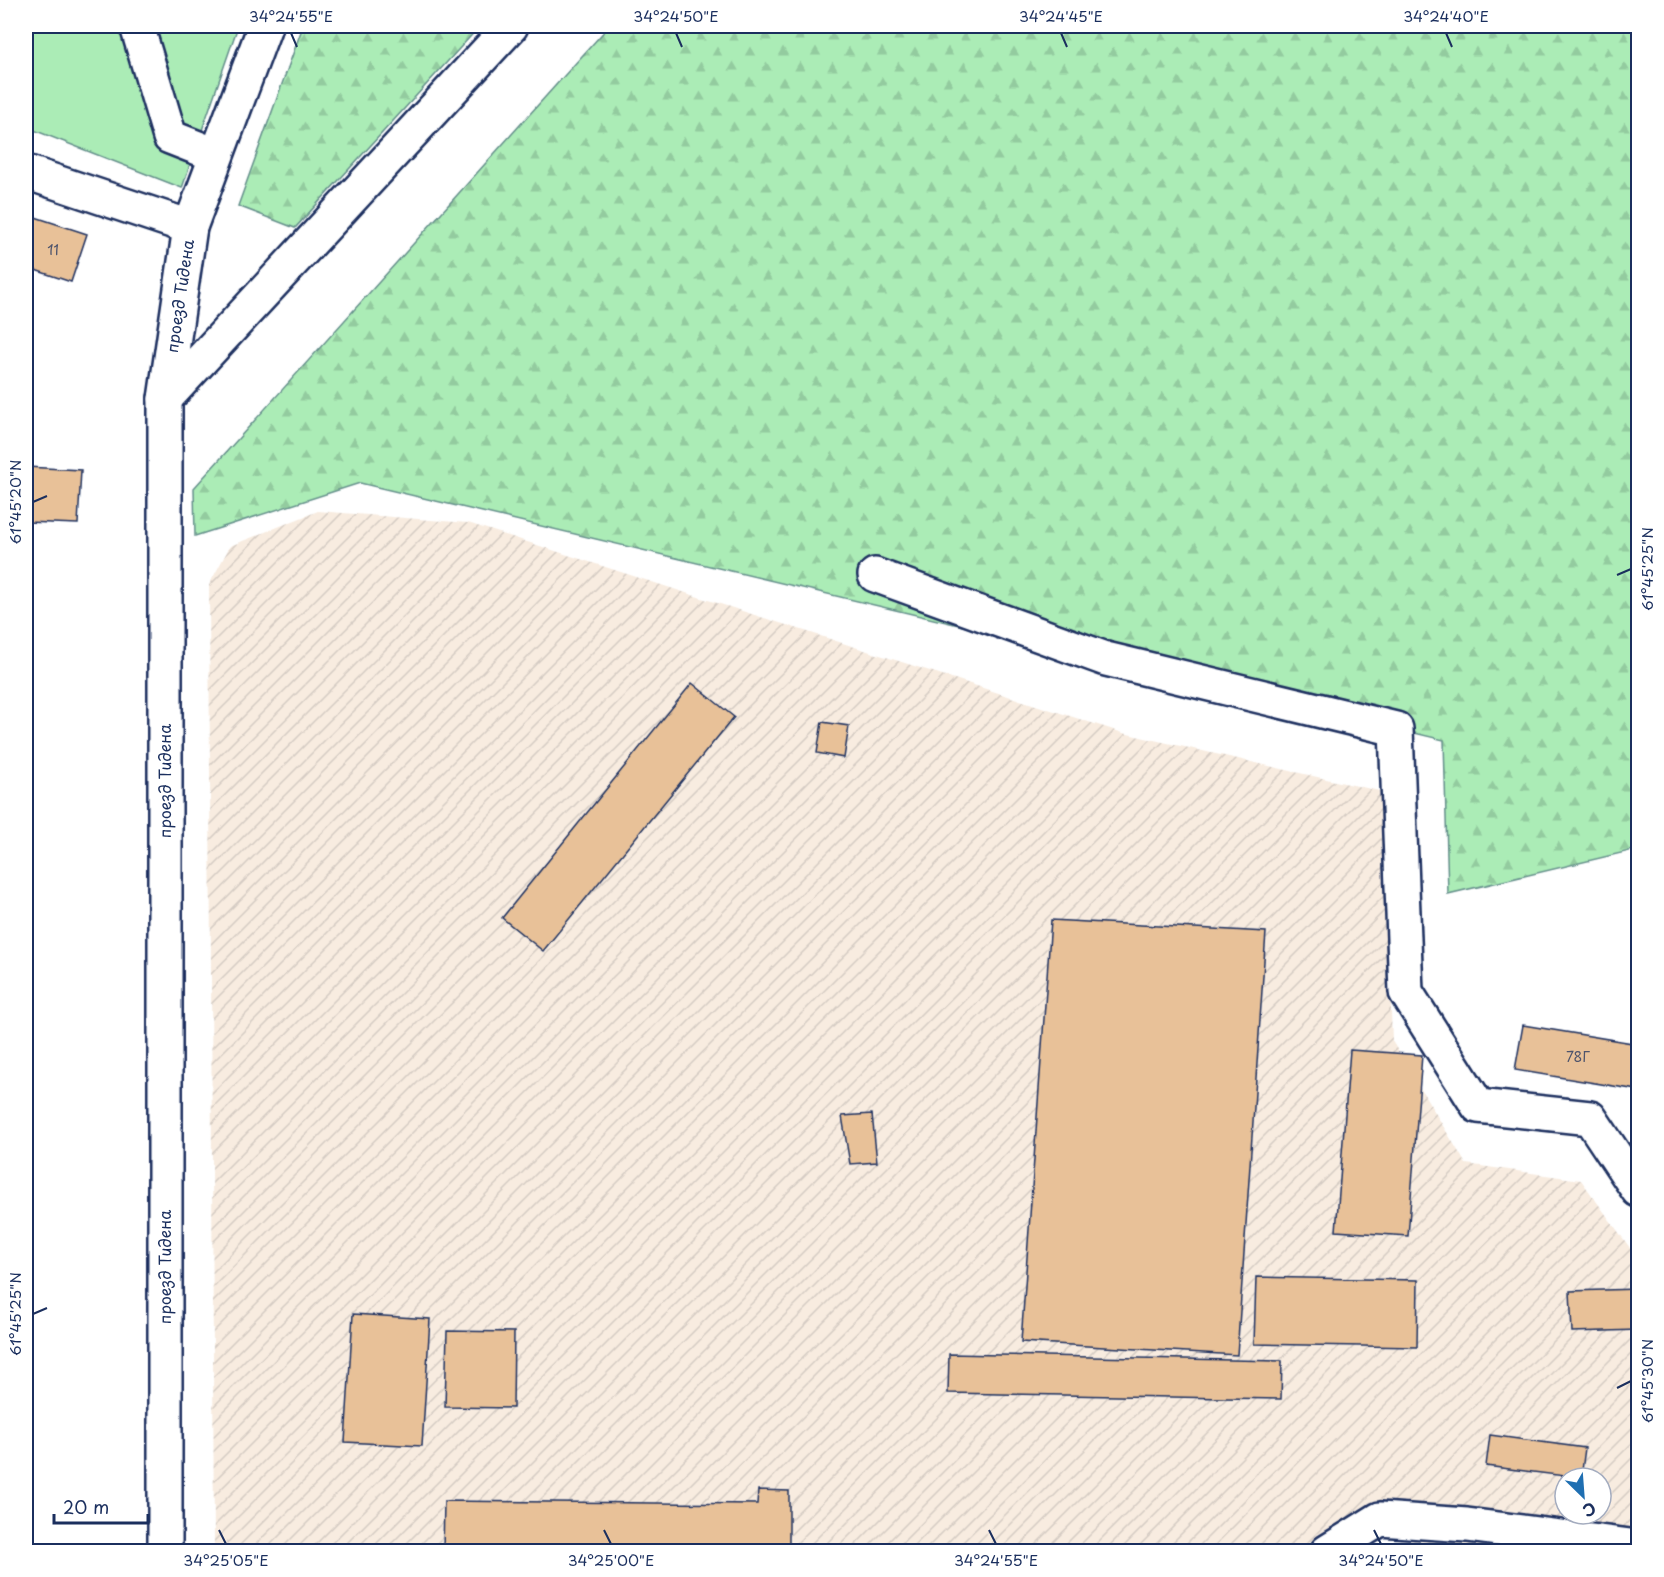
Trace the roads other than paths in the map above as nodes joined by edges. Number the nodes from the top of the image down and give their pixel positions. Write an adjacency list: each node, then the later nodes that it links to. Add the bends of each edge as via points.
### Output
1 (137, 26): 4 (street, via 170,137)
2 (265, 26): 4 (street, проезд Тидена)
3 (511, 26): 7 (street)
4 (216, 155): 6 (street, проезд Тидена)
5 (26, 172): 6 (street)
6 (190, 227): 7 (street, проезд Тидена)
7 (165, 399): 11 (street, проезд Тидена)
8 (875, 574): 9 (street, via 1106,659 1396,729 1406,992 1478,1106 1590,1118)
9 (1638, 1190)
10 (1638, 1547): 12 (street, via 1467,1525 1380,1519)
11 (165, 1551)
12 (1327, 1551)

